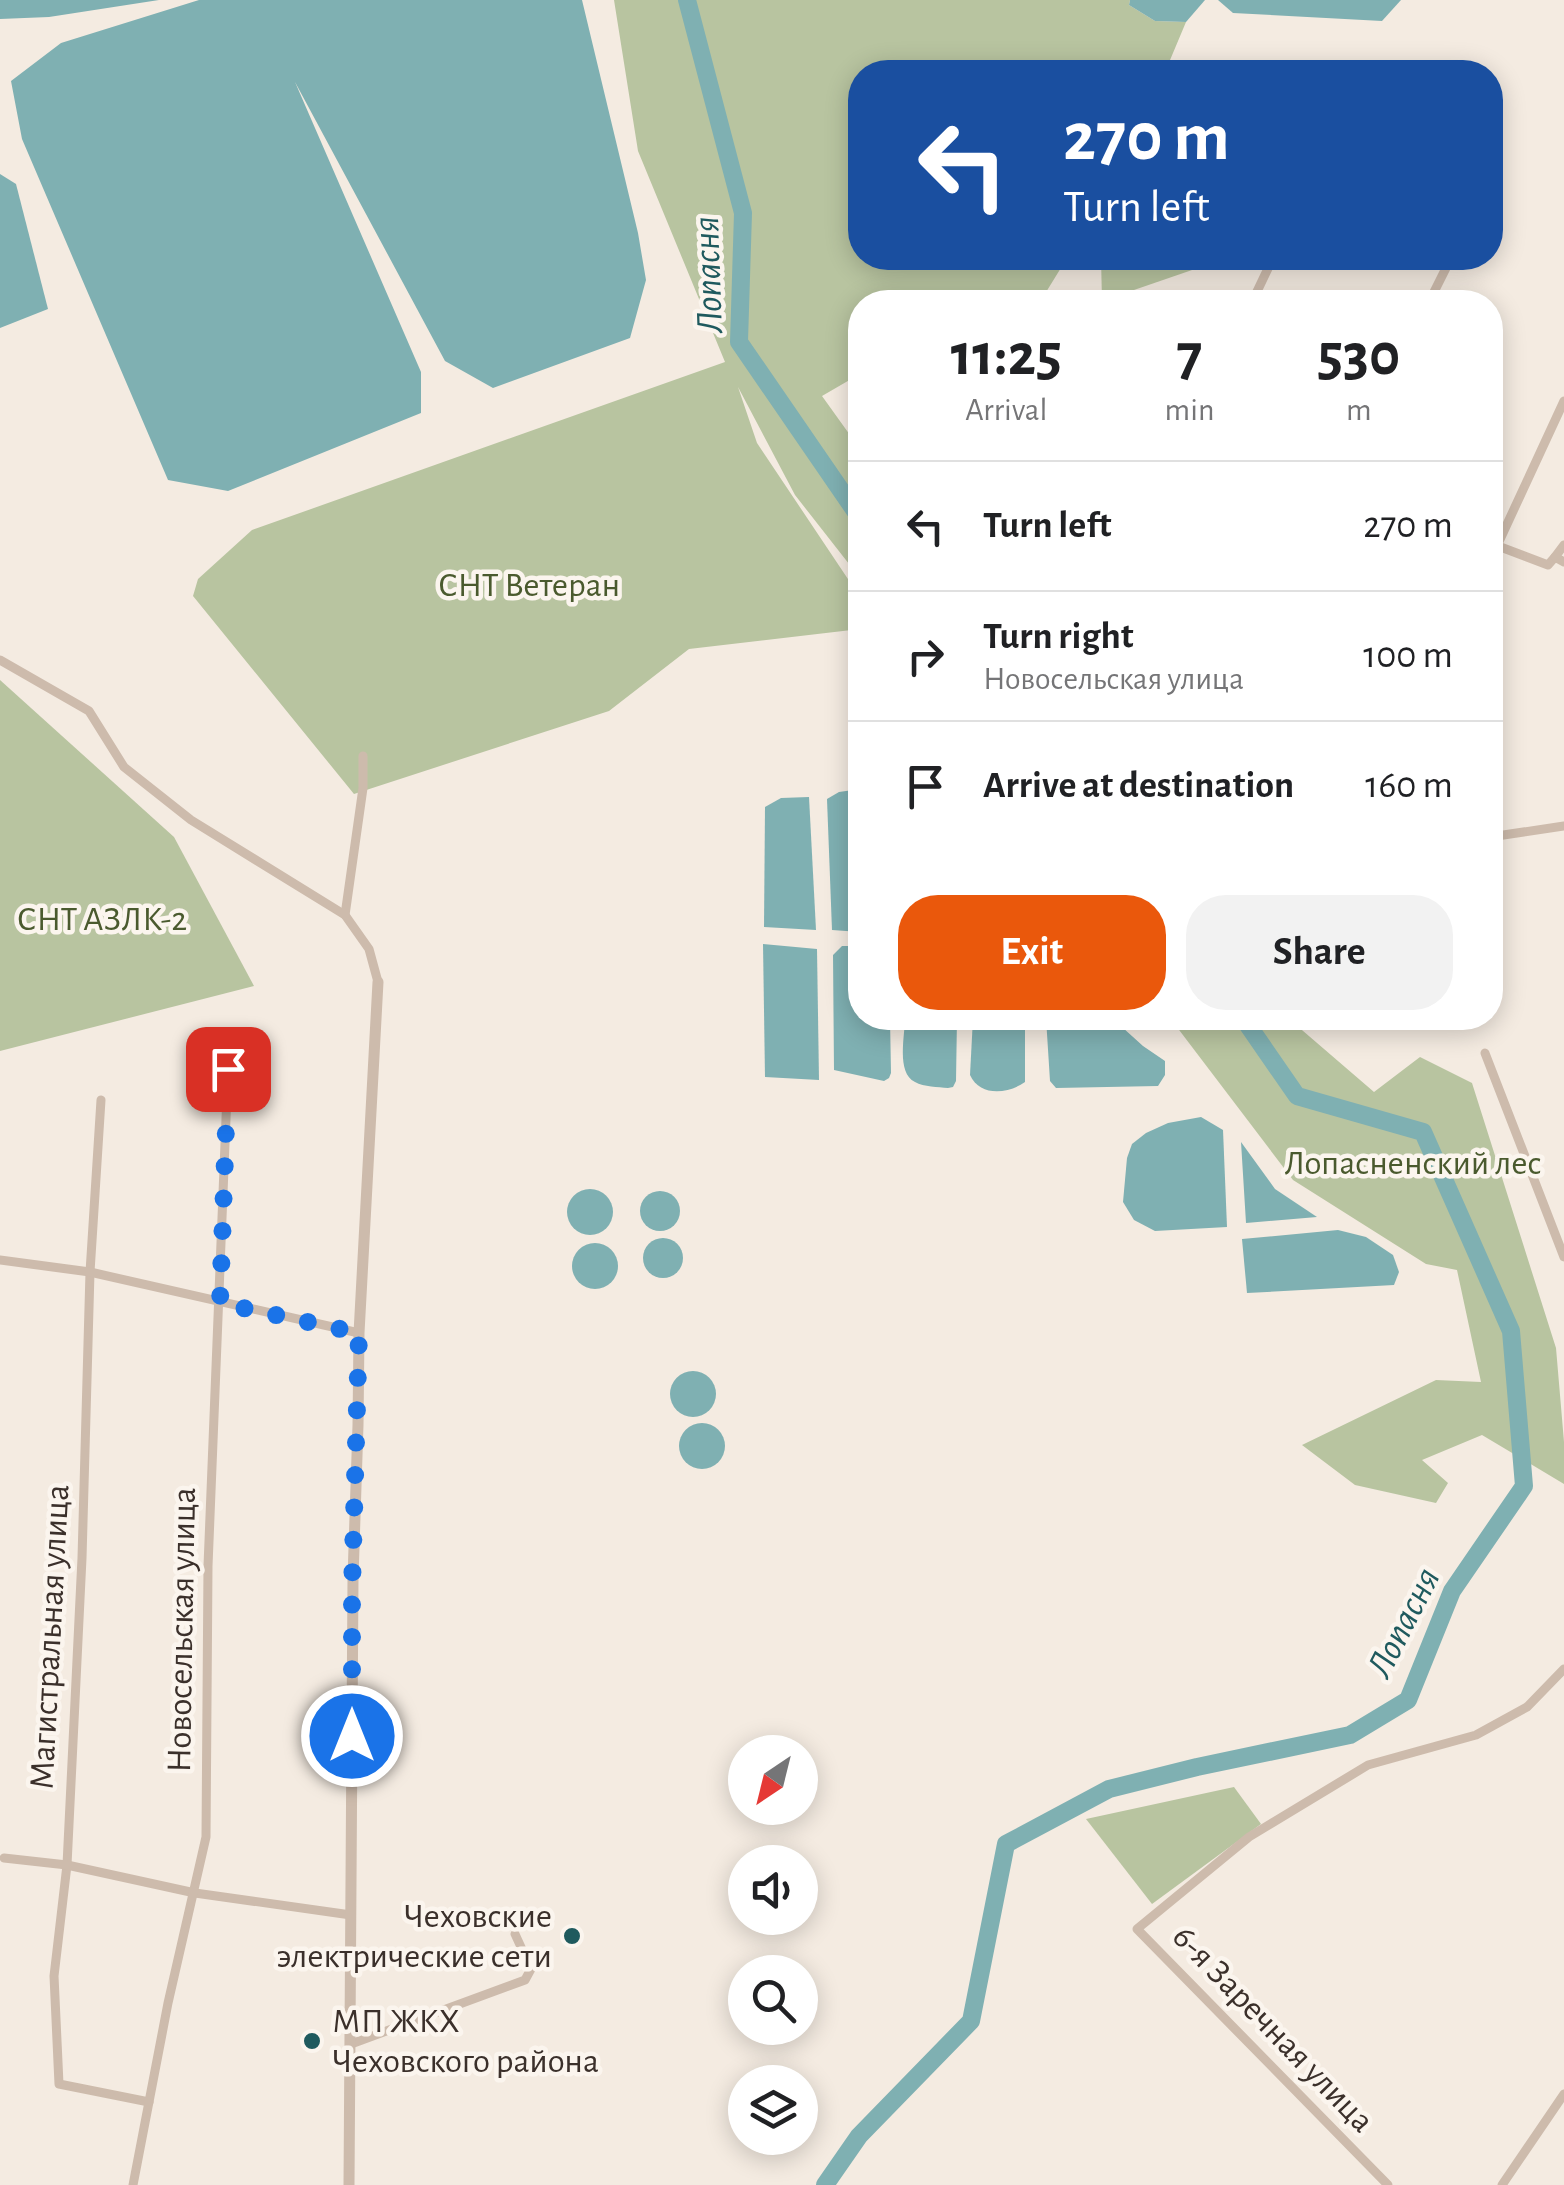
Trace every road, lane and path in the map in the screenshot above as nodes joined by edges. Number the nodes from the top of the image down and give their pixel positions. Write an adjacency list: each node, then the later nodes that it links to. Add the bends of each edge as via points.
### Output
1 (1564, 401): 2 (street)
2 (1503, 526)
3 (1564, 545): 5 (street)
4 (1503, 548): 5 (street, via 1548,565)
5 (1560, 560)
6 (0, 660): 10 (street, via 90,710 124,766 191,820)
7 (363, 756): 10 (street)
8 (1564, 826): 9 (street)
9 (1503, 835)
10 (345, 915): 11 (street, via 369,950)
11 (378, 982): 19 (street)
12 (1485, 1053): 15 (street)
13 (228, 1069): 18 (street, Новосельская улица)
14 (101, 1100): 17 (street, Магистральная улица)
15 (1564, 1256)
16 (0, 1260): 17 (street)
17 (90, 1272): 18 (street); 22 (street, Магистральная улица)
18 (220, 1303): 19 (street); 23 (street, Новосельская улица, via 208,1566 206,1837)
19 (359, 1333): 24 (street)
20 (1564, 1669): 31 (street, 6-я Заречная улица, via 1527,1706 1476,1735 1368,1764 1249,1836 1137,1929)
21 (4, 1858): 22 (street)
22 (67, 1865): 23 (street); 28 (street, Магистральная улица, via 54,1976 60,2084)
23 (195, 1894): 24 (street); 28 (street, Новосельская улица)
24 (351, 1915): 26 (street)
25 (515, 1934): 26 (street, via 531,1969 525,1980)
26 (351, 2044): 30 (street)
27 (1564, 2094): 32 (street)
28 (149, 2102): 29 (street, Новосельская улица)
29 (132, 2185)
30 (349, 2185)
31 (1388, 2185)
32 (1502, 2185)

